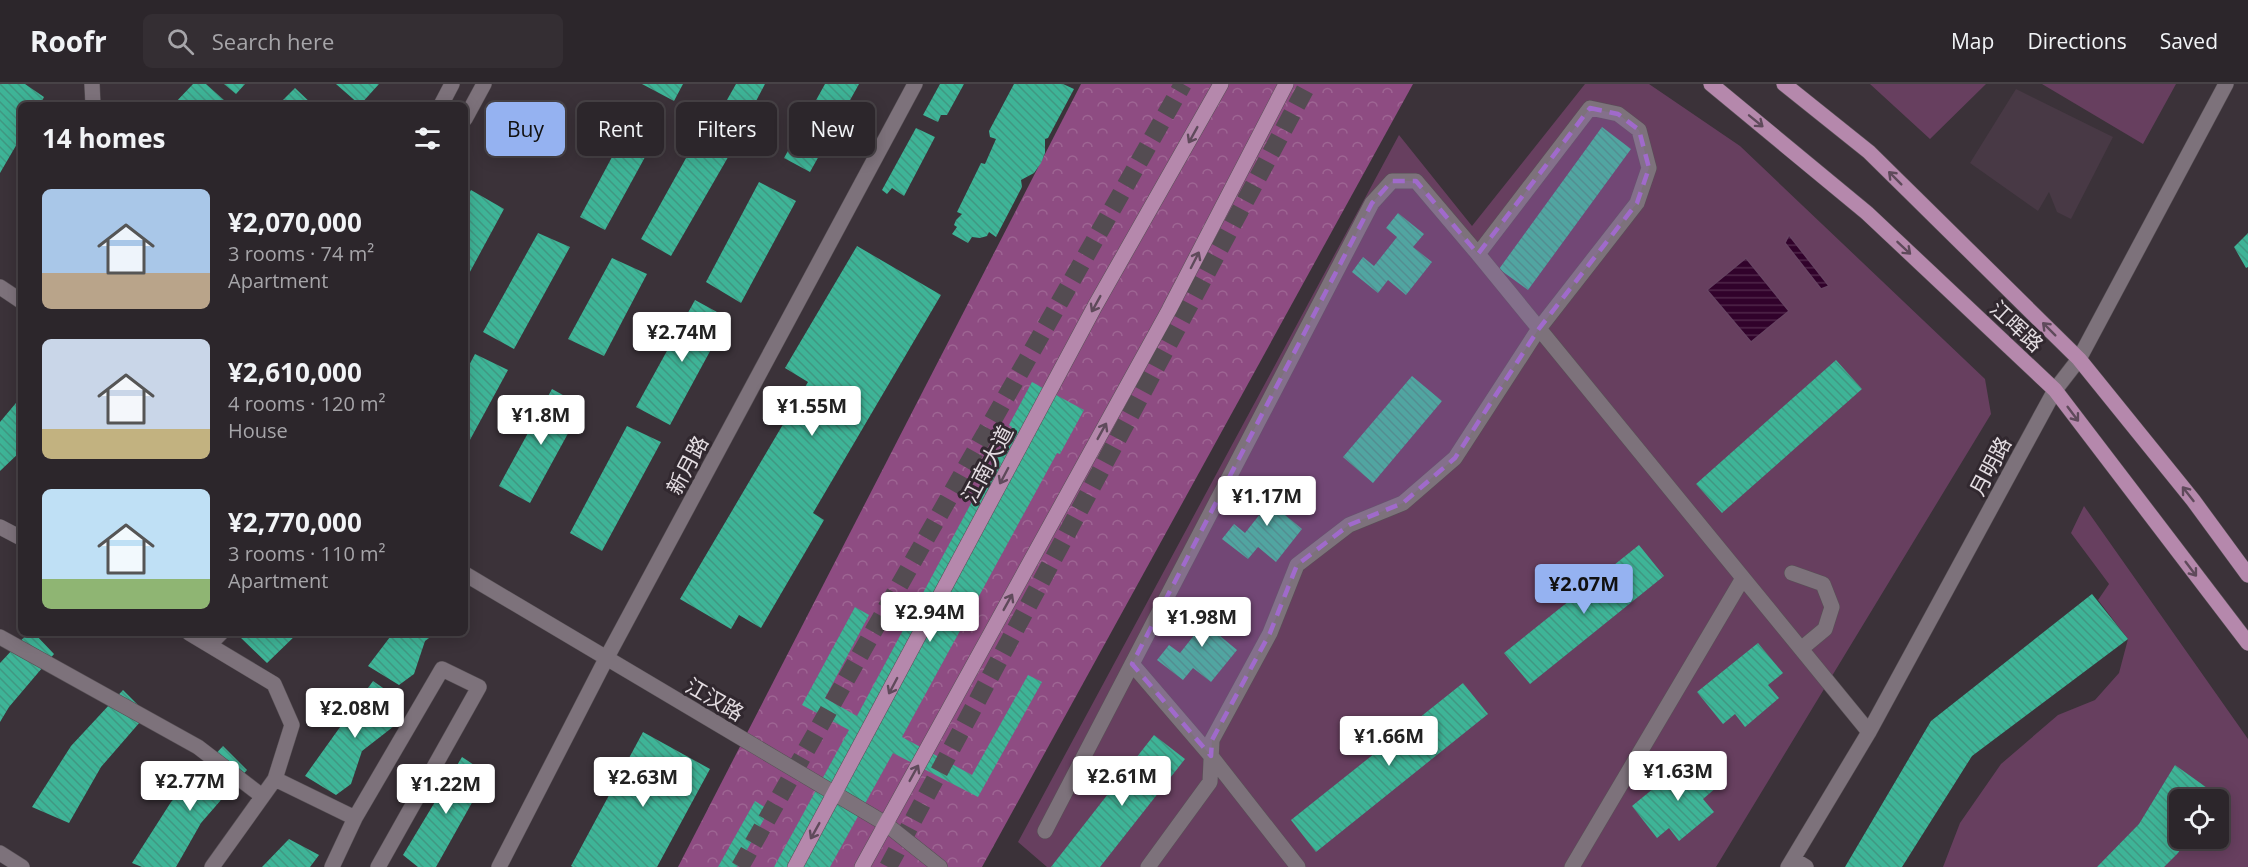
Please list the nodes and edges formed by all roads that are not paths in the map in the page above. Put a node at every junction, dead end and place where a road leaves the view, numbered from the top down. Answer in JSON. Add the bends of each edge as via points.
{"nodes":[{"id":1,"x":92,"y":84,"type":"edge"},
{"id":2,"x":452,"y":84,"type":"edge"},
{"id":3,"x":484,"y":84,"type":"edge"},
{"id":4,"x":915,"y":84,"type":"edge"},
{"id":5,"x":1221,"y":84,"type":"edge"},
{"id":6,"x":1286,"y":84,"type":"edge"},
{"id":7,"x":1711,"y":84,"type":"edge"},
{"id":8,"x":1785,"y":84,"type":"edge"},
{"id":9,"x":2226,"y":84,"type":"edge"},
{"id":10,"x":93,"y":102,"type":"edge"},
{"id":11,"x":443,"y":102,"type":"edge"},
{"id":12,"x":468,"y":113,"type":"edge"},
{"id":13,"x":1478,"y":254,"type":"junction"},
{"id":14,"x":0,"y":287,"type":"edge"},
{"id":15,"x":18,"y":299,"type":"edge"},
{"id":16,"x":1538,"y":330,"type":"junction"},
{"id":17,"x":2079,"y":359,"type":"junction"},
{"id":18,"x":2055,"y":390,"type":"junction"},
{"id":19,"x":0,"y":527,"type":"edge"},
{"id":20,"x":18,"y":536,"type":"edge"},
{"id":21,"x":1792,"y":573,"type":"dead end"},
{"id":22,"x":2248,"y":575,"type":"edge"},
{"id":23,"x":468,"y":576,"type":"edge"},
{"id":24,"x":1743,"y":578,"type":"junction"},
{"id":25,"x":194,"y":636,"type":"edge"},
{"id":26,"x":218,"y":636,"type":"edge"},
{"id":27,"x":0,"y":637,"type":"edge"},
{"id":28,"x":2248,"y":643,"type":"edge"},
{"id":29,"x":209,"y":645,"type":"junction"},
{"id":30,"x":1801,"y":650,"type":"junction"},
{"id":31,"x":606,"y":659,"type":"junction"},
{"id":32,"x":1132,"y":664,"type":"junction"},
{"id":33,"x":1869,"y":732,"type":"junction"},
{"id":34,"x":1211,"y":756,"type":"junction"},
{"id":35,"x":275,"y":779,"type":"junction"},
{"id":36,"x":835,"y":794,"type":"junction"},
{"id":37,"x":262,"y":796,"type":"junction"},
{"id":38,"x":355,"y":818,"type":"junction"},
{"id":39,"x":886,"y":824,"type":"junction"},
{"id":40,"x":1045,"y":831,"type":"dead end"},
{"id":41,"x":0,"y":853,"type":"edge"},
{"id":42,"x":1796,"y":864,"type":"edge"},
{"id":43,"x":22,"y":867,"type":"edge"},
{"id":44,"x":212,"y":867,"type":"edge"},
{"id":45,"x":332,"y":867,"type":"edge"},
{"id":46,"x":378,"y":867,"type":"edge"},
{"id":47,"x":499,"y":867,"type":"edge"},
{"id":48,"x":795,"y":867,"type":"edge"},
{"id":49,"x":862,"y":867,"type":"edge"},
{"id":50,"x":940,"y":867,"type":"edge"},
{"id":51,"x":1148,"y":867,"type":"edge"},
{"id":52,"x":1298,"y":867,"type":"edge"},
{"id":53,"x":1572,"y":867,"type":"edge"}],
"edges":[{"from":1,"to":10,"type":"street"},
{"from":2,"to":11,"type":"street"},
{"from":3,"to":12,"type":"street"},
{"from":4,"to":31,"type":"street","name":"新月路"},
{"from":5,"to":36,"type":"main road","name":"江南大道","one_way":true,"via":[[1095,306]]},
{"from":39,"to":6,"type":"main road","one_way":true,"via":[[1169,310]]},
{"from":7,"to":18,"type":"main road","name":"江晖路","one_way":true,"via":[[1867,213]]},
{"from":17,"to":8,"type":"main road","name":"江晖路","one_way":true,"via":[[1869,152]]},
{"from":9,"to":17,"type":"street","name":"月明路"},
{"from":13,"to":16,"type":"street"},
{"from":13,"to":16,"type":"street","via":[[1590,108],[1618,114],[1639,130],[1649,168],[1637,203]]},
{"from":13,"to":32,"type":"street","via":[[1416,181],[1392,181],[1372,203]]},
{"from":14,"to":15,"type":"street"},
{"from":16,"to":24,"type":"street"},
{"from":16,"to":34,"type":"street","via":[[1455,458],[1403,503],[1348,525],[1297,565],[1270,633],[1212,740]]},
{"from":17,"to":18,"type":"street","name":"月明路"},
{"from":22,"to":17,"type":"main road","name":"江晖路","one_way":true},
{"from":18,"to":28,"type":"main road","name":"江晖路","one_way":true},
{"from":18,"to":33,"type":"street","name":"月明路"},
{"from":19,"to":20,"type":"street"},
{"from":21,"to":30,"type":"street","via":[[1823,584],[1832,607],[1825,629]]},
{"from":23,"to":31,"type":"street","name":"江汉路"},
{"from":24,"to":30,"type":"street"},
{"from":24,"to":53,"type":"street"},
{"from":25,"to":29,"type":"street"},
{"from":26,"to":29,"type":"street"},
{"from":27,"to":37,"type":"street","via":[[198,747]]},
{"from":29,"to":35,"type":"street","via":[[274,684],[291,726]]},
{"from":30,"to":33,"type":"street"},
{"from":31,"to":36,"type":"street","name":"江汉路"},
{"from":31,"to":47,"type":"street","name":"新月路"},
{"from":32,"to":34,"type":"street"},
{"from":32,"to":40,"type":"street"},
{"from":33,"to":42,"type":"street","name":"月明路"},
{"from":34,"to":51,"type":"street","via":[[1210,782]]},
{"from":34,"to":52,"type":"street"},
{"from":35,"to":37,"type":"street"},
{"from":35,"to":38,"type":"street"},
{"from":36,"to":39,"type":"street","name":"江汉路"},
{"from":36,"to":48,"type":"main road","name":"江南大道","one_way":true},
{"from":37,"to":44,"type":"street"},
{"from":38,"to":45,"type":"street"},
{"from":38,"to":46,"type":"street","via":[[442,669],[479,687]]},
{"from":39,"to":49,"type":"main road"},
{"from":39,"to":50,"type":"street","name":"江汉路"},
{"from":41,"to":43,"type":"street"}]}
